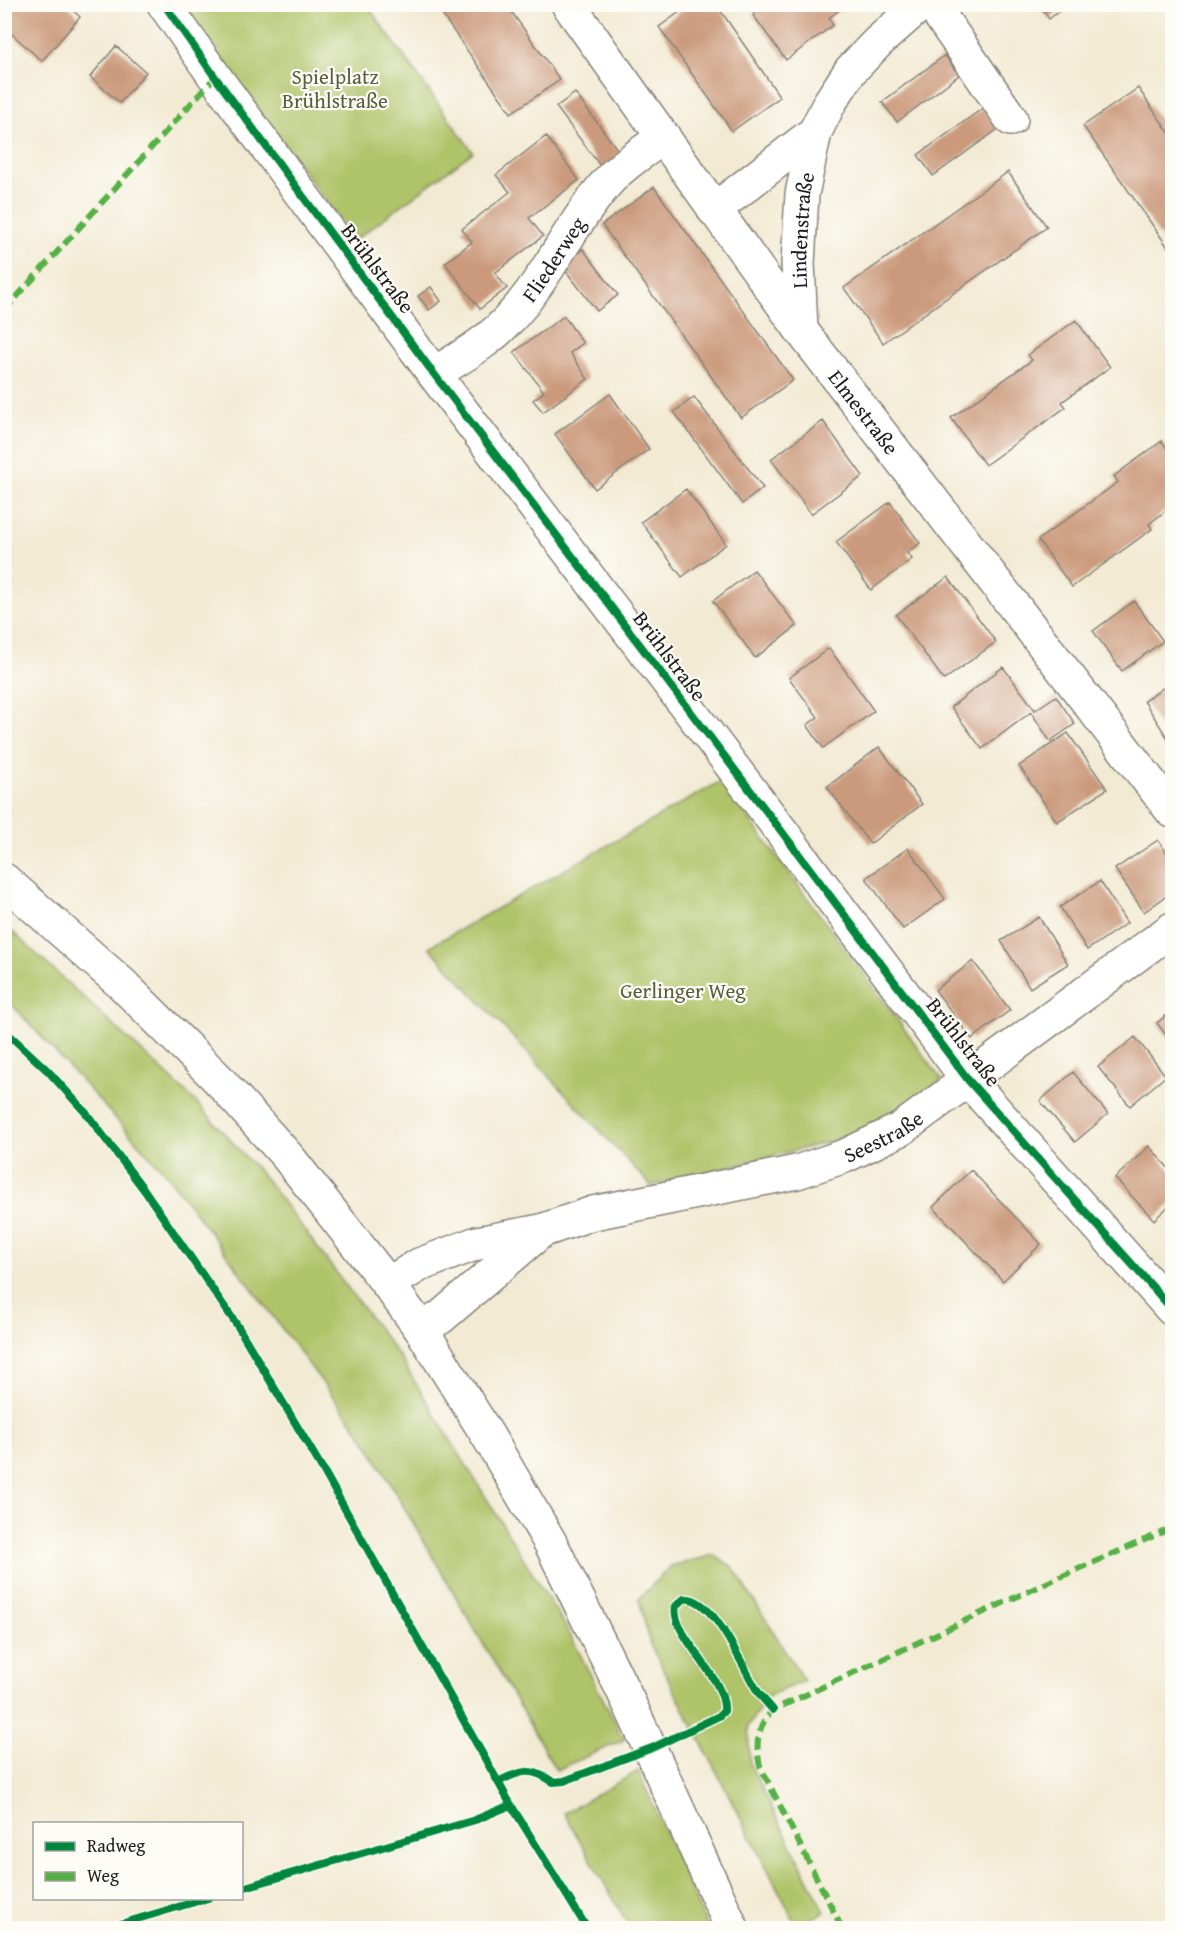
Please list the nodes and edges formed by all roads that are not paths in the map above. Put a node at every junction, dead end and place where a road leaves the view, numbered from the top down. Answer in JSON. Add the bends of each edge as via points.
{"nodes":[{"id":1,"x":164,"y":4,"type":"edge"},
{"id":2,"x":568,"y":4,"type":"edge"},
{"id":3,"x":921,"y":4,"type":"edge"},
{"id":4,"x":932,"y":4,"type":"edge"},
{"id":5,"x":1011,"y":119,"type":"dead end"},
{"id":6,"x":815,"y":132,"type":"junction"},
{"id":7,"x":664,"y":137,"type":"junction"},
{"id":8,"x":714,"y":210,"type":"junction"},
{"id":9,"x":801,"y":330,"type":"junction"},
{"id":10,"x":434,"y":374,"type":"junction"},
{"id":11,"x":1173,"y":811,"type":"edge"},
{"id":12,"x":4,"y":880,"type":"edge"},
{"id":13,"x":1173,"y":929,"type":"edge"},
{"id":14,"x":969,"y":1081,"type":"junction"},
{"id":15,"x":541,"y":1231,"type":"junction"},
{"id":16,"x":388,"y":1284,"type":"junction"},
{"id":17,"x":1173,"y":1309,"type":"edge"},
{"id":18,"x":421,"y":1329,"type":"junction"},
{"id":19,"x":732,"y":1929,"type":"edge"}],
"edges":[{"from":1,"to":10,"type":"street","name":"Brühlstraße"},
{"from":2,"to":7,"type":"street","name":"Elmestraße"},
{"from":3,"to":6,"type":"street","name":"Lindenstraße","via":[[851,70]]},
{"from":4,"to":5,"type":"street"},
{"from":6,"to":8,"type":"street","name":"Lindenstraße"},
{"from":6,"to":9,"type":"street","name":"Lindenstraße","via":[[802,194],[798,262]]},
{"from":7,"to":8,"type":"street","name":"Elmestraße"},
{"from":7,"to":10,"type":"street","name":"Fliederweg","via":[[604,185],[512,317],[492,337]]},
{"from":8,"to":9,"type":"street","name":"Elmestraße"},
{"from":9,"to":11,"type":"street","name":"Elmestraße"},
{"from":10,"to":14,"type":"street","name":"Brühlstraße"},
{"from":12,"to":16,"type":"street","via":[[122,984],[216,1078],[288,1157]]},
{"from":13,"to":14,"type":"street","name":"Seestraße"},
{"from":14,"to":15,"type":"street","name":"Seestraße","via":[[901,1129],[845,1156],[797,1172],[593,1213]]},
{"from":14,"to":17,"type":"street","name":"Brühlstraße"},
{"from":15,"to":16,"type":"street","name":"Seestraße","via":[[477,1242],[418,1265]]},
{"from":15,"to":18,"type":"street","name":"Seestraße","via":[[441,1317]]},
{"from":16,"to":18,"type":"street"},
{"from":18,"to":19,"type":"street","via":[[550,1544],[630,1705]]}]}
